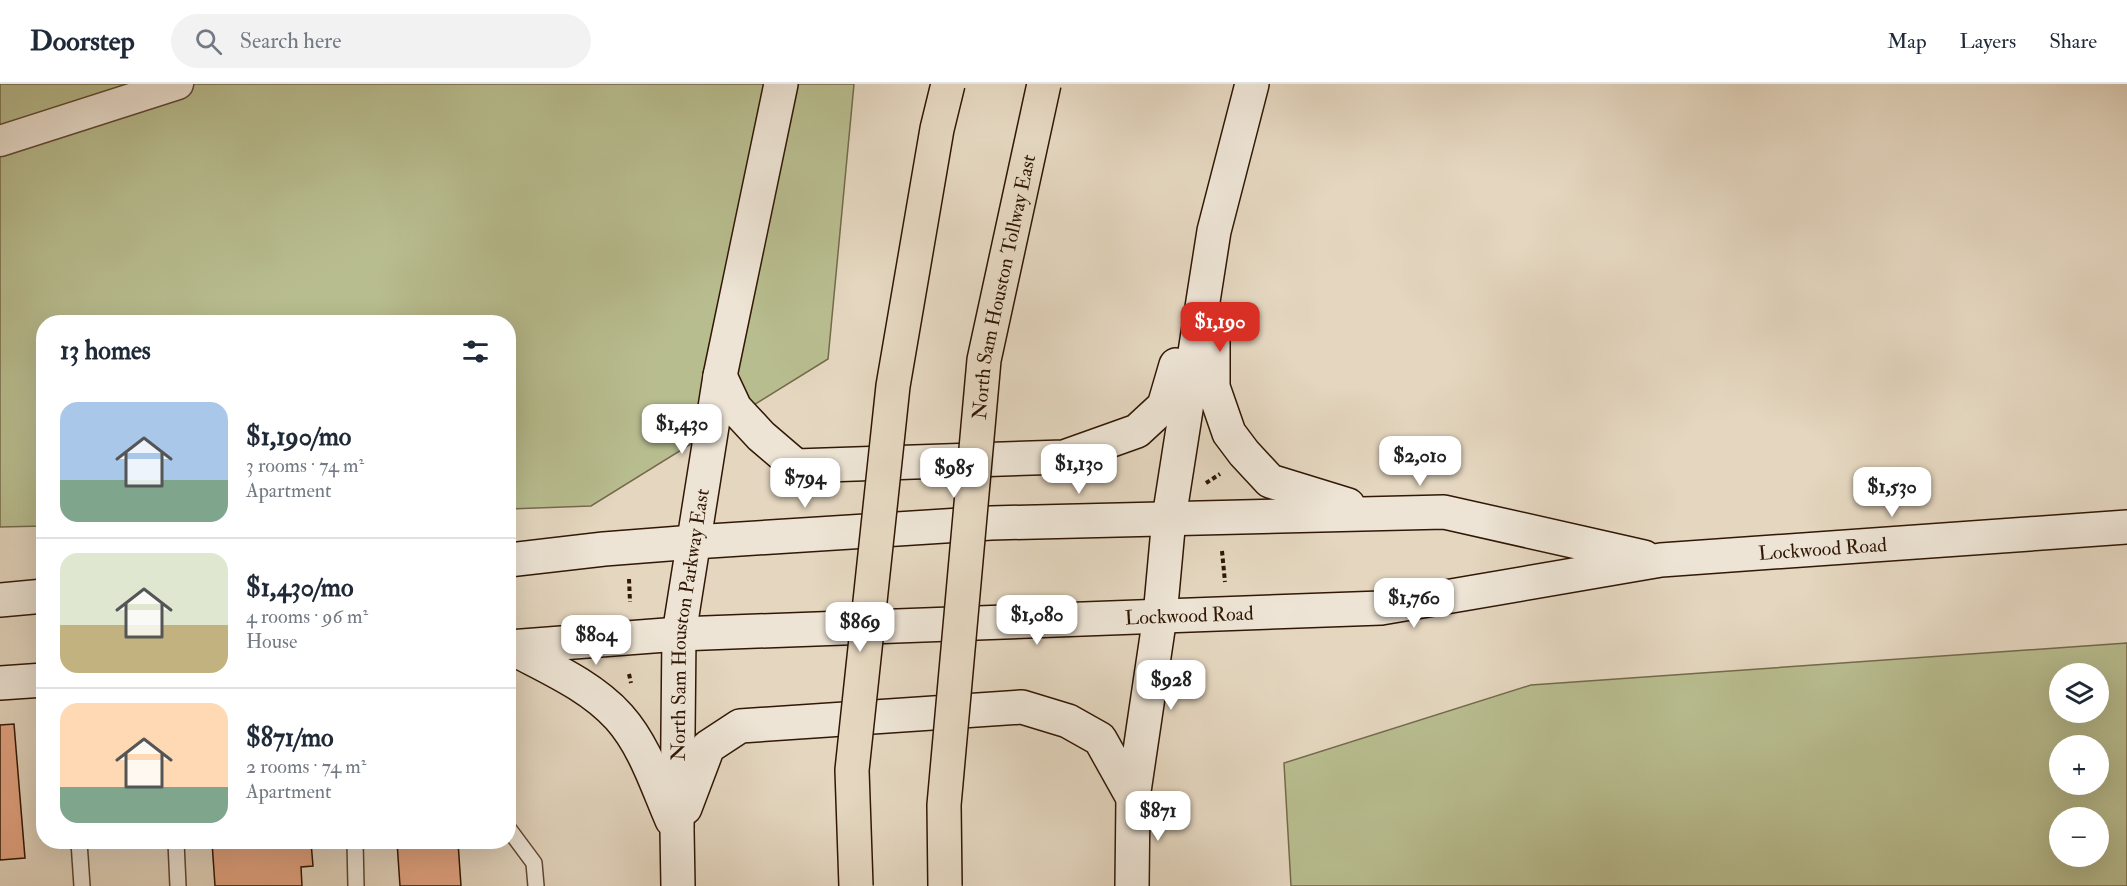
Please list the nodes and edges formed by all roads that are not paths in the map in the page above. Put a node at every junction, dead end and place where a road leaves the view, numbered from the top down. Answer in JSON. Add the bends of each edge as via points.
{"nodes":[{"id":1,"x":178,"y":84,"type":"edge"},
{"id":2,"x":781,"y":84,"type":"edge"},
{"id":3,"x":948,"y":84,"type":"edge"},
{"id":4,"x":1044,"y":84,"type":"edge"},
{"id":5,"x":1252,"y":84,"type":"edge"},
{"id":6,"x":0,"y":141,"type":"edge"},
{"id":7,"x":1214,"y":231,"type":"junction"},
{"id":8,"x":720,"y":376,"type":"junction"},
{"id":9,"x":1376,"y":513,"type":"junction"},
{"id":10,"x":1169,"y":518,"type":"junction"},
{"id":11,"x":2127,"y":527,"type":"edge"},
{"id":12,"x":694,"y":542,"type":"junction"},
{"id":13,"x":516,"y":559,"type":"edge"},
{"id":14,"x":1661,"y":560,"type":"junction"},
{"id":15,"x":36,"y":597,"type":"edge"},
{"id":16,"x":0,"y":600,"type":"edge"},
{"id":17,"x":1160,"y":616,"type":"junction"},
{"id":18,"x":680,"y":634,"type":"junction"},
{"id":19,"x":516,"y":646,"type":"edge"},
{"id":20,"x":516,"y":651,"type":"edge"},
{"id":21,"x":36,"y":680,"type":"edge"},
{"id":22,"x":0,"y":682,"type":"edge"},
{"id":23,"x":1133,"y":798,"type":"junction"},
{"id":24,"x":677,"y":830,"type":"junction"},
{"id":25,"x":516,"y":839,"type":"edge"},
{"id":26,"x":79,"y":849,"type":"edge"},
{"id":27,"x":176,"y":849,"type":"edge"},
{"id":28,"x":355,"y":849,"type":"edge"},
{"id":29,"x":82,"y":886,"type":"edge"},
{"id":30,"x":178,"y":886,"type":"edge"},
{"id":31,"x":356,"y":886,"type":"edge"},
{"id":32,"x":536,"y":886,"type":"edge"},
{"id":33,"x":678,"y":886,"type":"edge"},
{"id":34,"x":856,"y":886,"type":"edge"},
{"id":35,"x":945,"y":886,"type":"edge"},
{"id":36,"x":1132,"y":886,"type":"edge"}],
"edges":[{"from":1,"to":6,"type":"street"},
{"from":2,"to":8,"type":"main road","name":"North Sam Houston Parkway East"},
{"from":3,"to":34,"type":"highway","bridge":true,"via":[[891,398],[852,770]]},
{"from":4,"to":35,"type":"highway","name":"North Sam Houston Tollway East","bridge":true,"via":[[984,360],[944,805]]},
{"from":5,"to":7,"type":"main road"},
{"from":7,"to":8,"type":"main road","via":[[1164,406],[1137,431],[1064,457],[796,466],[735,408]]},
{"from":7,"to":9,"type":"main road","via":[[1213,387],[1229,434],[1270,481]]},
{"from":7,"to":10,"type":"main road"},
{"from":8,"to":12,"type":"main road","name":"North Sam Houston Parkway East"},
{"from":9,"to":10,"type":"main road","name":"Lockwood Road"},
{"from":9,"to":14,"type":"main road","name":"Lockwood Road","via":[[1444,512]]},
{"from":10,"to":12,"type":"main road","name":"Lockwood Road","via":[[991,523]]},
{"from":10,"to":17,"type":"main road"},
{"from":11,"to":14,"type":"main road","name":"Lockwood Road"},
{"from":12,"to":13,"type":"main road","name":"Lockwood Road"},
{"from":12,"to":18,"type":"main road","name":"North Sam Houston Parkway East"},
{"from":14,"to":17,"type":"main road","name":"Lockwood Road","via":[[1381,609]]},
{"from":15,"to":16,"type":"main road"},
{"from":17,"to":18,"type":"main road","name":"Lockwood Road"},
{"from":17,"to":23,"type":"main road"},
{"from":18,"to":19,"type":"main road","name":"Lockwood Road"},
{"from":18,"to":24,"type":"main road","name":"North Sam Houston Parkway East"},
{"from":20,"to":24,"type":"main road","via":[[582,686],[618,716],[638,744]]},
{"from":21,"to":22,"type":"main road"},
{"from":23,"to":24,"type":"main road","via":[[1100,739],[1068,721],[1022,707],[740,726],[708,747]]},
{"from":23,"to":36,"type":"main road"},
{"from":24,"to":33,"type":"main road","name":"North Sam Houston Parkway East"},
{"from":25,"to":32,"type":"lane","via":[[534,863]]},
{"from":26,"to":29,"type":"lane"},
{"from":27,"to":30,"type":"lane"},
{"from":28,"to":31,"type":"lane"}]}
